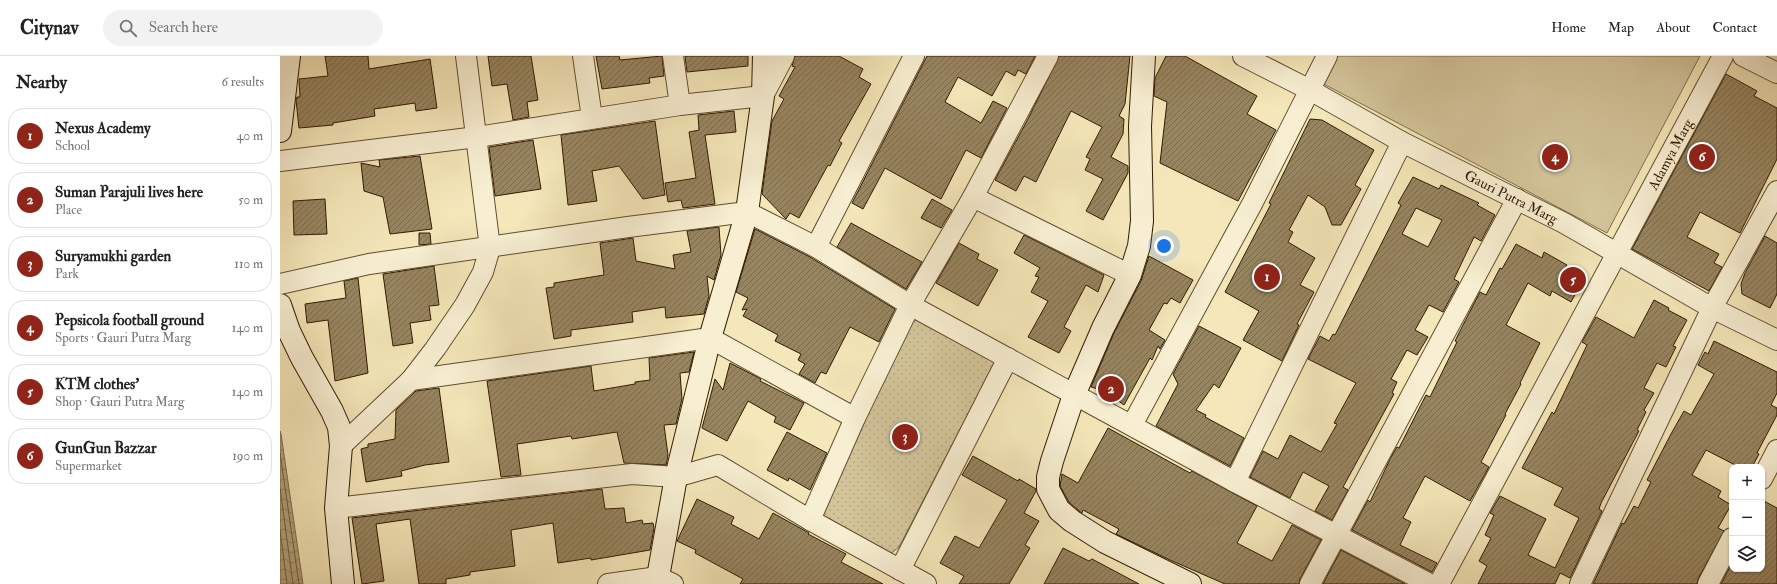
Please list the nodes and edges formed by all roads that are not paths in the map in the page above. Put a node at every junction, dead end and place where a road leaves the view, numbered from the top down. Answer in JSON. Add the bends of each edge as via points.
{"nodes":[{"id":1,"x":289,"y":56,"type":"edge"},
{"id":2,"x":466,"y":56,"type":"edge"},
{"id":3,"x":583,"y":56,"type":"edge"},
{"id":4,"x":673,"y":56,"type":"edge"},
{"id":5,"x":764,"y":56,"type":"edge"},
{"id":6,"x":784,"y":56,"type":"edge"},
{"id":7,"x":914,"y":56,"type":"edge"},
{"id":8,"x":1048,"y":56,"type":"edge"},
{"id":9,"x":1144,"y":56,"type":"edge"},
{"id":10,"x":1243,"y":56,"type":"edge"},
{"id":11,"x":1327,"y":56,"type":"edge"},
{"id":12,"x":1723,"y":56,"type":"edge"},
{"id":13,"x":1743,"y":56,"type":"edge"},
{"id":14,"x":1777,"y":73,"type":"edge"},
{"id":15,"x":1310,"y":90,"type":"junction"},
{"id":16,"x":764,"y":96,"type":"junction"},
{"id":17,"x":680,"y":105,"type":"junction"},
{"id":18,"x":592,"y":118,"type":"junction"},
{"id":19,"x":280,"y":131,"type":"edge"},
{"id":20,"x":477,"y":137,"type":"junction"},
{"id":21,"x":1402,"y":142,"type":"junction"},
{"id":22,"x":280,"y":161,"type":"edge"},
{"id":23,"x":1777,"y":191,"type":"edge"},
{"id":24,"x":973,"y":197,"type":"junction"},
{"id":25,"x":1517,"y":199,"type":"junction"},
{"id":26,"x":747,"y":212,"type":"junction"},
{"id":27,"x":816,"y":246,"type":"junction"},
{"id":28,"x":490,"y":248,"type":"junction"},
{"id":29,"x":1618,"y":253,"type":"junction"},
{"id":30,"x":1130,"y":275,"type":"junction"},
{"id":31,"x":280,"y":284,"type":"edge"},
{"id":32,"x":280,"y":305,"type":"edge"},
{"id":33,"x":910,"y":305,"type":"junction"},
{"id":34,"x":1712,"y":308,"type":"junction"},
{"id":35,"x":710,"y":338,"type":"junction"},
{"id":36,"x":1777,"y":340,"type":"edge"},
{"id":37,"x":1008,"y":358,"type":"junction"},
{"id":38,"x":411,"y":380,"type":"junction"},
{"id":39,"x":1074,"y":395,"type":"junction"},
{"id":40,"x":855,"y":418,"type":"junction"},
{"id":41,"x":1132,"y":425,"type":"junction"},
{"id":42,"x":341,"y":446,"type":"junction"},
{"id":43,"x":1777,"y":450,"type":"edge"},
{"id":44,"x":1765,"y":473,"type":"edge"},
{"id":45,"x":676,"y":477,"type":"junction"},
{"id":46,"x":1234,"y":482,"type":"junction"},
{"id":47,"x":336,"y":508,"type":"junction"},
{"id":48,"x":810,"y":520,"type":"junction"},
{"id":49,"x":1336,"y":535,"type":"junction"},
{"id":50,"x":1729,"y":544,"type":"edge"},
{"id":51,"x":900,"y":570,"type":"junction"},
{"id":52,"x":663,"y":582,"type":"edge"},
{"id":53,"x":343,"y":584,"type":"edge"},
{"id":54,"x":608,"y":584,"type":"edge"},
{"id":55,"x":926,"y":584,"type":"edge"},
{"id":56,"x":1190,"y":584,"type":"edge"},
{"id":57,"x":1310,"y":584,"type":"edge"},
{"id":58,"x":1430,"y":584,"type":"edge"},
{"id":59,"x":1439,"y":584,"type":"edge"},
{"id":60,"x":1580,"y":584,"type":"edge"},
{"id":61,"x":1708,"y":584,"type":"edge"}],
"edges":[{"from":1,"to":19,"type":"street"},
{"from":2,"to":20,"type":"street"},
{"from":3,"to":18,"type":"street"},
{"from":4,"to":17,"type":"street"},
{"from":5,"to":16,"type":"street"},
{"from":6,"to":16,"type":"street"},
{"from":7,"to":27,"type":"street"},
{"from":8,"to":24,"type":"street"},
{"from":9,"to":30,"type":"street","via":[[1140,126],[1142,221]]},
{"from":10,"to":15,"type":"street","name":"Gauri Putra Marg"},
{"from":11,"to":15,"type":"street"},
{"from":12,"to":29,"type":"street","name":"Adamya Marg"},
{"from":13,"to":14,"type":"street"},
{"from":15,"to":21,"type":"street","name":"Gauri Putra Marg"},
{"from":15,"to":41,"type":"street","via":[[1252,204]]},
{"from":16,"to":17,"type":"street"},
{"from":16,"to":26,"type":"street"},
{"from":17,"to":18,"type":"street"},
{"from":18,"to":20,"type":"street"},
{"from":20,"to":22,"type":"street"},
{"from":20,"to":28,"type":"street"},
{"from":21,"to":25,"type":"street","name":"Gauri Putra Marg"},
{"from":21,"to":46,"type":"street"},
{"from":23,"to":34,"type":"street"},
{"from":24,"to":30,"type":"street"},
{"from":24,"to":33,"type":"street"},
{"from":25,"to":29,"type":"street","name":"Gauri Putra Marg"},
{"from":25,"to":49,"type":"street"},
{"from":26,"to":27,"type":"street"},
{"from":26,"to":28,"type":"street"},
{"from":26,"to":35,"type":"street"},
{"from":27,"to":33,"type":"street"},
{"from":28,"to":31,"type":"street","via":[[369,264]]},
{"from":28,"to":38,"type":"street","via":[[483,272],[465,305]]},
{"from":29,"to":34,"type":"street","name":"Gauri Putra Marg"},
{"from":29,"to":59,"type":"street","name":"Adamya Marg"},
{"from":30,"to":39,"type":"street","via":[[1103,328]]},
{"from":32,"to":42,"type":"street","via":[[295,345],[339,427]]},
{"from":33,"to":37,"type":"street"},
{"from":33,"to":40,"type":"street"},
{"from":34,"to":36,"type":"street","name":"Gauri Putra Marg"},
{"from":34,"to":60,"type":"street"},
{"from":35,"to":38,"type":"street"},
{"from":35,"to":40,"type":"street"},
{"from":35,"to":45,"type":"street"},
{"from":37,"to":39,"type":"street"},
{"from":37,"to":51,"type":"street"},
{"from":38,"to":42,"type":"street"},
{"from":39,"to":41,"type":"street"},
{"from":39,"to":56,"type":"street","via":[[1048,477],[1048,489],[1059,510],[1105,542]]},
{"from":40,"to":48,"type":"street"},
{"from":41,"to":46,"type":"street"},
{"from":42,"to":47,"type":"street"},
{"from":43,"to":44,"type":"street"},
{"from":45,"to":47,"type":"street","via":[[632,474]]},
{"from":45,"to":48,"type":"street","via":[[718,465]]},
{"from":45,"to":52,"type":"street"},
{"from":46,"to":49,"type":"street"},
{"from":47,"to":53,"type":"street"},
{"from":48,"to":51,"type":"street"},
{"from":49,"to":57,"type":"street"},
{"from":49,"to":58,"type":"street"},
{"from":50,"to":61,"type":"street"},
{"from":51,"to":55,"type":"street"},
{"from":52,"to":54,"type":"street"}]}
